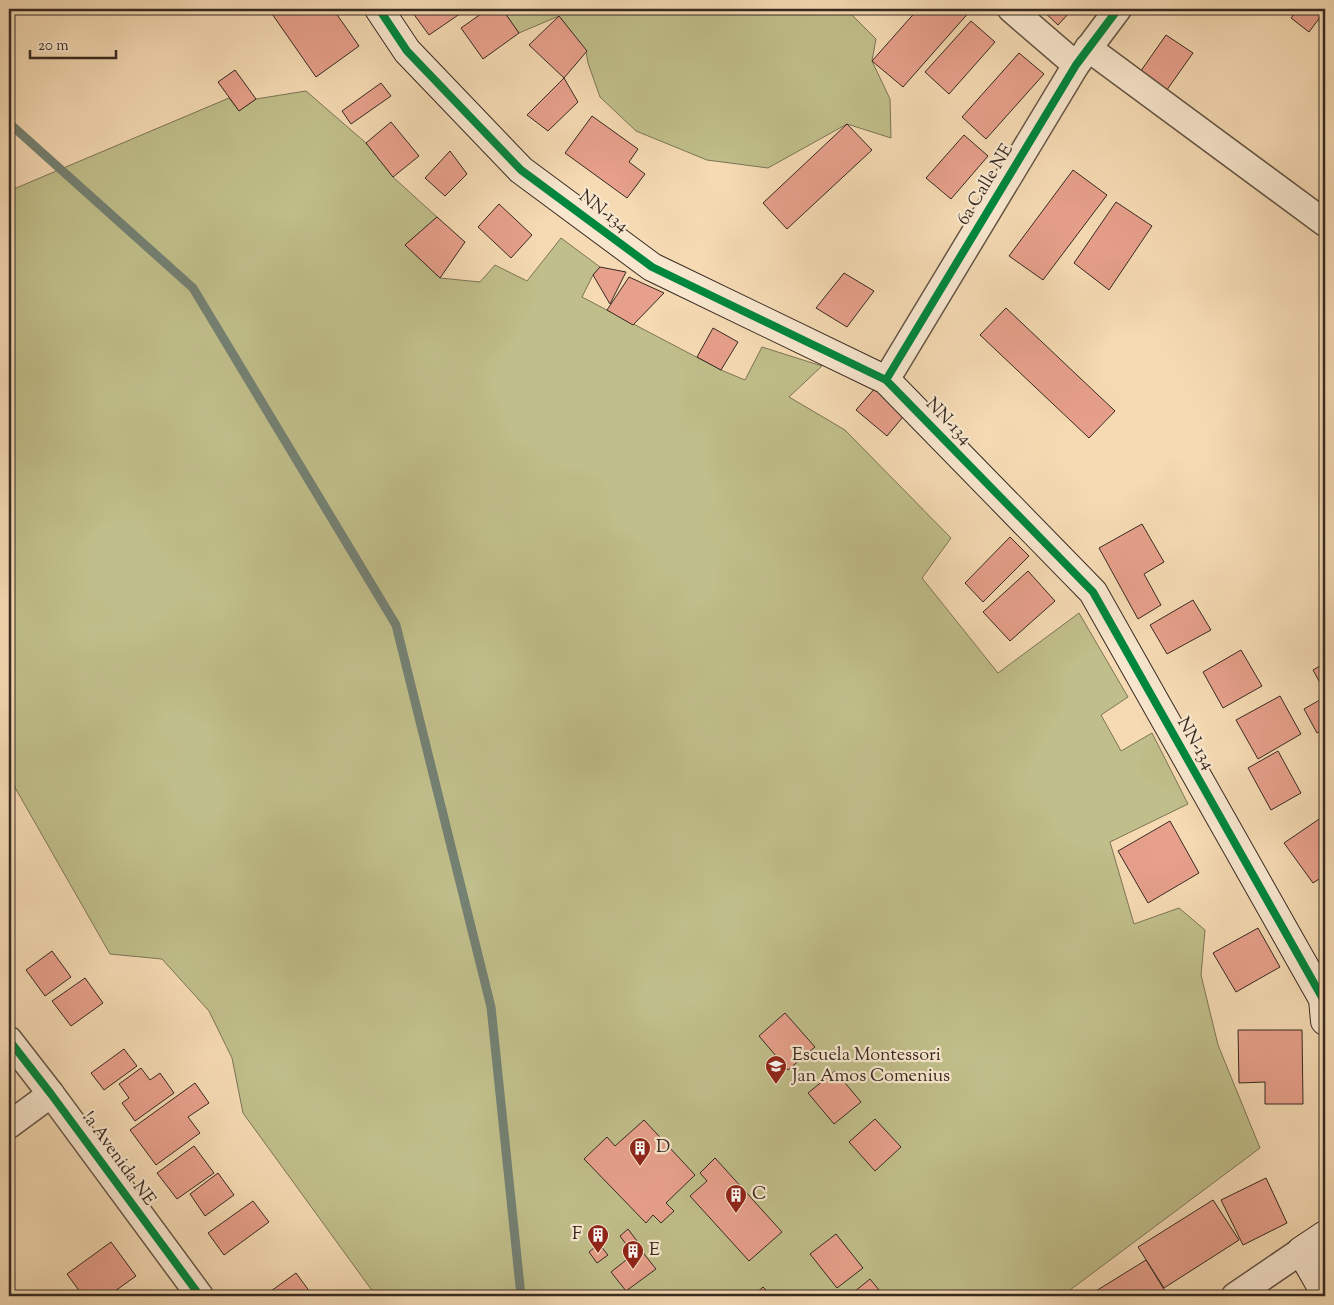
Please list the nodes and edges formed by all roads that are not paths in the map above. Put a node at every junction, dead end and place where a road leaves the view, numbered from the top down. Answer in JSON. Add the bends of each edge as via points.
{"nodes":[{"id":1,"x":379,"y":9,"type":"edge"},
{"id":2,"x":1011,"y":9,"type":"edge"},
{"id":3,"x":1118,"y":9,"type":"edge"},
{"id":4,"x":1082,"y":56,"type":"junction"},
{"id":5,"x":1325,"y":223,"type":"edge"},
{"id":6,"x":886,"y":380,"type":"junction"},
{"id":7,"x":1325,"y":1021,"type":"edge"},
{"id":8,"x":9,"y":1040,"type":"edge"},
{"id":9,"x":52,"y":1094,"type":"junction"},
{"id":10,"x":9,"y":1125,"type":"edge"},
{"id":11,"x":1325,"y":1235,"type":"edge"},
{"id":12,"x":1300,"y":1251,"type":"junction"},
{"id":13,"x":1325,"y":1293,"type":"edge"},
{"id":14,"x":200,"y":1296,"type":"edge"},
{"id":15,"x":1235,"y":1296,"type":"edge"}],
"edges":[{"from":1,"to":6,"type":"street","name":"NN-134","number":"NN-134","via":[[406,52],[521,170],[652,267]]},
{"from":2,"to":4,"type":"street"},
{"from":3,"to":4,"type":"street","name":"6a Calle NE"},
{"from":4,"to":5,"type":"street"},
{"from":4,"to":6,"type":"street","name":"6a Calle NE"},
{"from":6,"to":7,"type":"street","name":"NN-134","number":"NN-134","via":[[1092,592],[1323,999]]},
{"from":8,"to":9,"type":"street","name":"!a Avenida NE"},
{"from":9,"to":10,"type":"street"},
{"from":9,"to":14,"type":"street","name":"!a Avenida NE"},
{"from":11,"to":12,"type":"street"},
{"from":12,"to":13,"type":"street"},
{"from":12,"to":15,"type":"street"}]}
